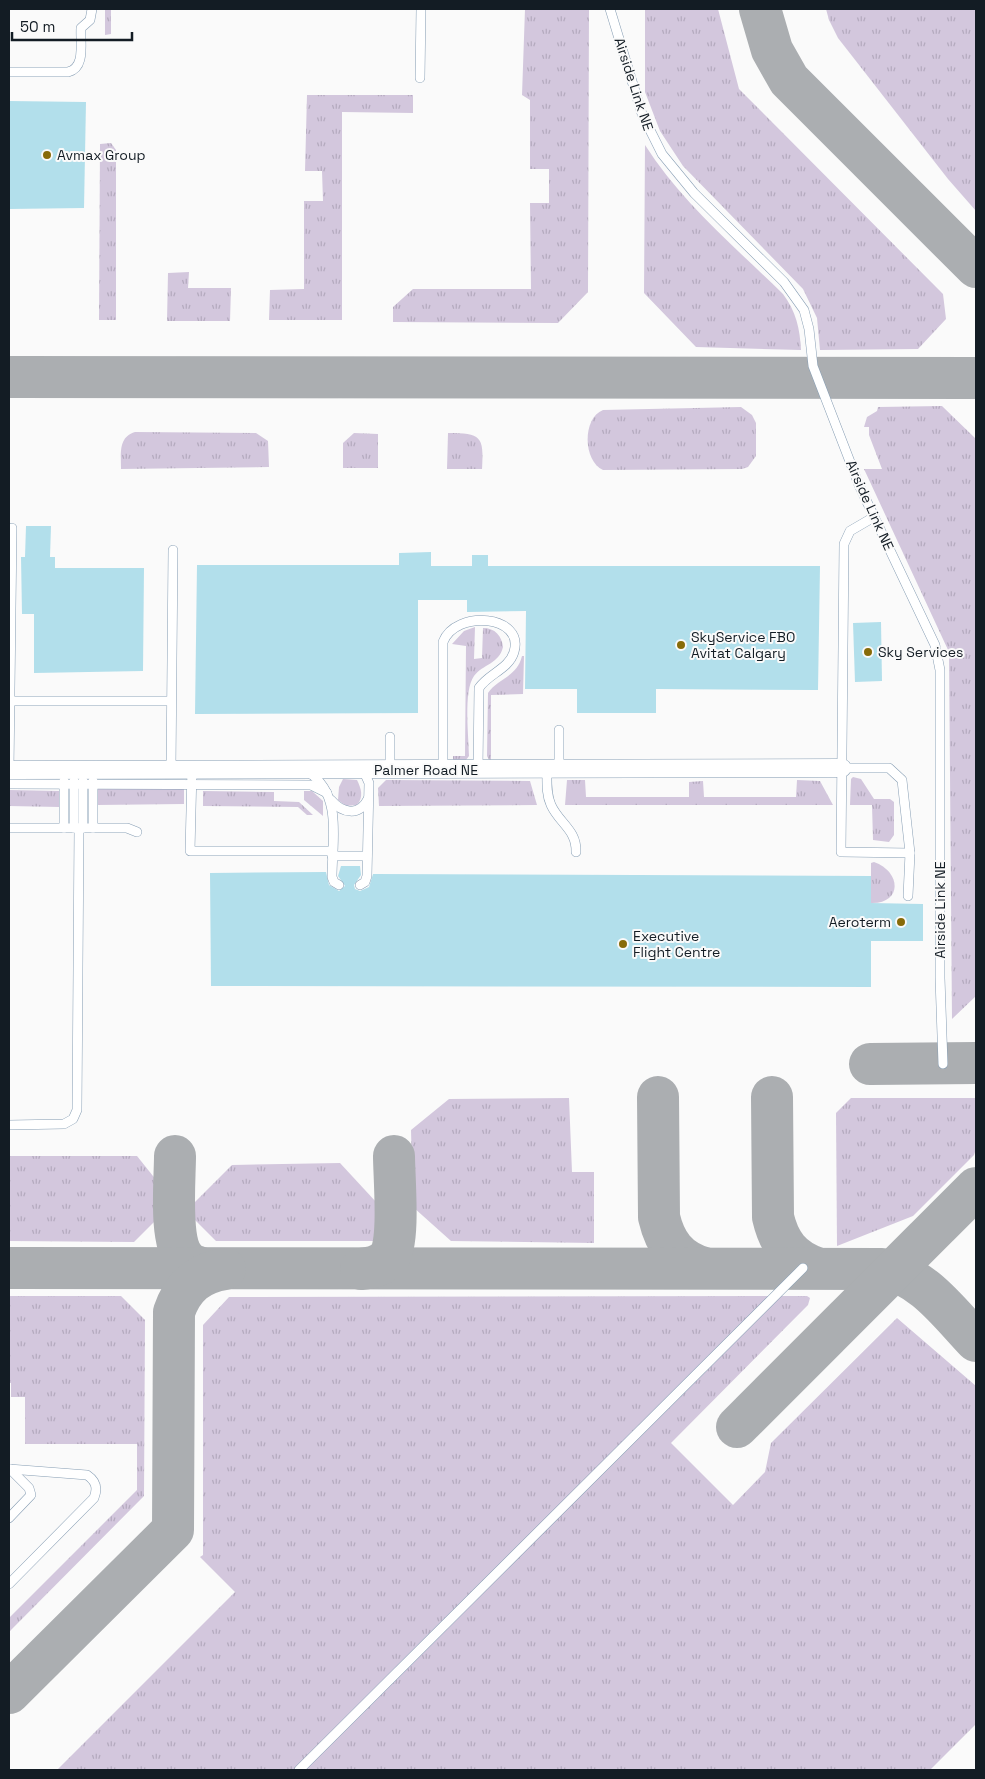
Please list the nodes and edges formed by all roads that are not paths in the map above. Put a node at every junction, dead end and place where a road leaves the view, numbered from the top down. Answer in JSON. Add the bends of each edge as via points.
{"nodes":[{"id":1,"x":92,"y":9,"type":"edge"},
{"id":2,"x":421,"y":9,"type":"edge"},
{"id":3,"x":610,"y":9,"type":"edge"},
{"id":4,"x":9,"y":72,"type":"edge"},
{"id":5,"x":420,"y":78,"type":"dead end"},
{"id":6,"x":874,"y":517,"type":"junction"},
{"id":7,"x":12,"y":528,"type":"dead end"},
{"id":8,"x":173,"y":550,"type":"dead end"},
{"id":9,"x":10,"y":701,"type":"junction"},
{"id":10,"x":171,"y":701,"type":"junction"},
{"id":11,"x":559,"y":730,"type":"dead end"},
{"id":12,"x":390,"y":737,"type":"dead end"},
{"id":13,"x":842,"y":768,"type":"junction"},
{"id":14,"x":9,"y":770,"type":"edge"},
{"id":15,"x":171,"y":770,"type":"junction"},
{"id":16,"x":304,"y":770,"type":"junction"},
{"id":17,"x":355,"y":770,"type":"junction"},
{"id":18,"x":390,"y":770,"type":"junction"},
{"id":19,"x":443,"y":770,"type":"junction"},
{"id":20,"x":478,"y":770,"type":"junction"},
{"id":21,"x":553,"y":770,"type":"junction"},
{"id":22,"x":79,"y":778,"type":"junction"},
{"id":23,"x":192,"y":778,"type":"junction"},
{"id":24,"x":9,"y":784,"type":"edge"},
{"id":25,"x":328,"y":795,"type":"junction"},
{"id":26,"x":369,"y":797,"type":"junction"},
{"id":27,"x":9,"y":828,"type":"edge"},
{"id":28,"x":64,"y":828,"type":"junction"},
{"id":29,"x":78,"y":828,"type":"junction"},
{"id":30,"x":93,"y":828,"type":"junction"},
{"id":31,"x":136,"y":832,"type":"dead end"},
{"id":32,"x":576,"y":852,"type":"dead end"},
{"id":33,"x":332,"y":853,"type":"junction"},
{"id":34,"x":910,"y":853,"type":"junction"},
{"id":35,"x":368,"y":856,"type":"junction"},
{"id":36,"x":339,"y":885,"type":"dead end"},
{"id":37,"x":360,"y":885,"type":"dead end"},
{"id":38,"x":908,"y":896,"type":"dead end"},
{"id":39,"x":942,"y":1064,"type":"dead end"},
{"id":40,"x":9,"y":1125,"type":"edge"},
{"id":41,"x":803,"y":1268,"type":"dead end"},
{"id":42,"x":9,"y":1469,"type":"edge"},
{"id":43,"x":9,"y":1518,"type":"edge"},
{"id":44,"x":9,"y":1584,"type":"edge"},
{"id":45,"x":299,"y":1770,"type":"edge"}],
"edges":[{"from":1,"to":4,"type":"lane","via":[[90,20],[81,28],[80,61],[75,70]]},
{"from":2,"to":5,"type":"lane"},
{"from":3,"to":6,"type":"lane","name":"Airside Link NE","via":[[642,114],[662,154],[694,193],[799,300],[808,320],[813,366]]},
{"from":6,"to":13,"type":"lane","via":[[850,530],[844,544]]},
{"from":6,"to":39,"type":"lane","name":"Airside Link NE","via":[[935,645],[940,670]]},
{"from":7,"to":9,"type":"lane"},
{"from":8,"to":10,"type":"lane"},
{"from":9,"to":10,"type":"lane"},
{"from":9,"to":14,"type":"lane"},
{"from":10,"to":15,"type":"lane"},
{"from":11,"to":21,"type":"lane"},
{"from":12,"to":18,"type":"lane"},
{"from":13,"to":21,"type":"street","name":"Palmer Road NE"},
{"from":13,"to":34,"type":"lane","via":[[889,768],[899,775]]},
{"from":13,"to":34,"type":"lane","via":[[842,852]]},
{"from":14,"to":22,"type":"street","name":"Palmer Road NE"},
{"from":15,"to":22,"type":"street","name":"Palmer Road NE"},
{"from":15,"to":23,"type":"street","name":"Palmer Road NE"},
{"from":16,"to":17,"type":"street","name":"Palmer Road NE"},
{"from":16,"to":23,"type":"street","name":"Palmer Road NE"},
{"from":16,"to":25,"type":"lane","via":[[319,780]]},
{"from":17,"to":18,"type":"street","name":"Palmer Road NE"},
{"from":17,"to":26,"type":"lane","via":[[368,778]]},
{"from":18,"to":19,"type":"street","name":"Palmer Road NE"},
{"from":19,"to":20,"type":"street","name":"Palmer Road NE"},
{"from":19,"to":20,"type":"lane","via":[[443,642],[450,630],[462,623],[493,621],[510,632],[514,650],[510,659],[479,688]]},
{"from":20,"to":21,"type":"street","name":"Palmer Road NE"},
{"from":21,"to":32,"type":"lane","via":[[547,787],[550,804],[574,836]]},
{"from":22,"to":23,"type":"lane"},
{"from":22,"to":24,"type":"lane"},
{"from":22,"to":28,"type":"lane"},
{"from":22,"to":29,"type":"lane"},
{"from":22,"to":30,"type":"lane"},
{"from":23,"to":25,"type":"lane","via":[[311,785]]},
{"from":23,"to":33,"type":"lane","via":[[190,851]]},
{"from":25,"to":26,"type":"lane","via":[[338,807],[352,812],[361,808]]},
{"from":25,"to":33,"type":"lane","via":[[332,807]]},
{"from":26,"to":35,"type":"lane"},
{"from":27,"to":28,"type":"lane"},
{"from":28,"to":29,"type":"lane"},
{"from":29,"to":30,"type":"lane"},
{"from":29,"to":40,"type":"lane","via":[[78,1110],[73,1119],[64,1124]]},
{"from":30,"to":31,"type":"lane","via":[[127,828]]},
{"from":33,"to":35,"type":"lane"},
{"from":33,"to":36,"type":"lane","via":[[332,880]]},
{"from":34,"to":38,"type":"lane"},
{"from":35,"to":37,"type":"lane","via":[[367,879]]},
{"from":41,"to":45,"type":"lane"},
{"from":42,"to":43,"type":"lane","via":[[29,1488],[31,1495]]},
{"from":42,"to":44,"type":"lane","via":[[87,1475],[97,1488],[94,1498]]}]}
